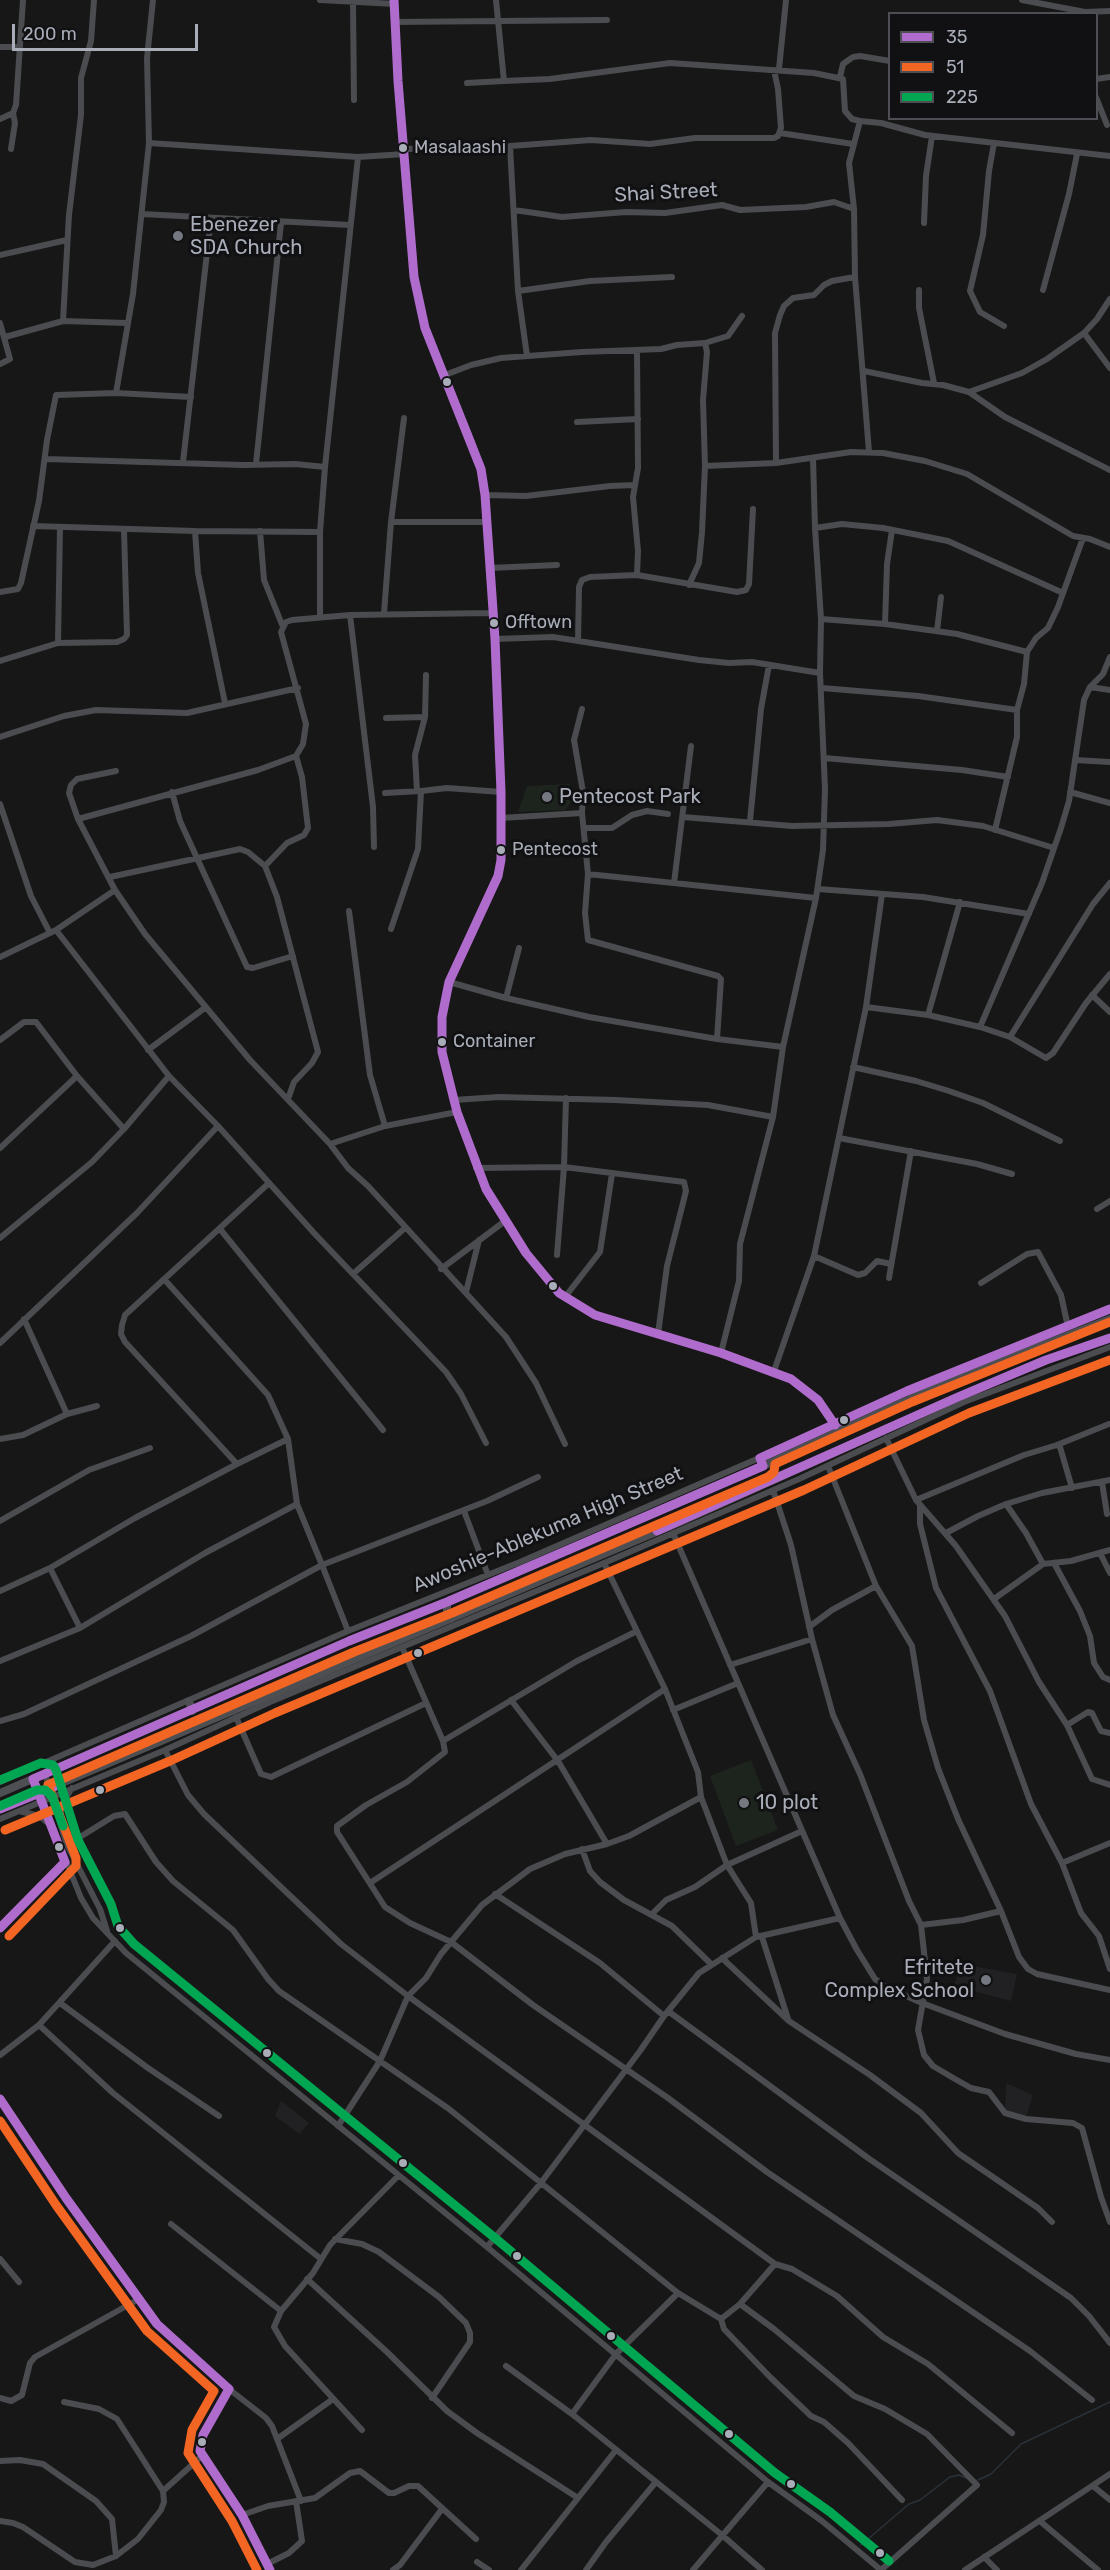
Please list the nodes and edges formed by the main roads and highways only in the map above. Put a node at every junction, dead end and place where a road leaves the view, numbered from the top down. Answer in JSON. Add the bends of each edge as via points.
{"nodes":[{"id":1,"x":1110,"y":1319,"type":"edge"},
{"id":2,"x":1110,"y":1338,"type":"edge"},
{"id":3,"x":447,"y":1602,"type":"junction"},
{"id":4,"x":451,"y":1619,"type":"junction"},
{"id":5,"x":189,"y":1701,"type":"road end"},
{"id":6,"x":192,"y":1711,"type":"junction"},
{"id":7,"x":0,"y":1793,"type":"edge"},
{"id":8,"x":0,"y":1809,"type":"edge"}],
"edges":[{"from":1,"to":3,"type":"main road","name":"Awoshie-Ablekuma High Street","via":[[940,1381]]},
{"from":2,"to":4,"type":"main road","via":[[1100,1347],[1046,1360],[958,1397]]},
{"from":3,"to":4,"type":"main road"},
{"from":3,"to":6,"type":"main road","name":"Awoshie-Ablekuma High Street"},
{"from":4,"to":8,"type":"main road","via":[[52,1792]]},
{"from":5,"to":6,"type":"main road"},
{"from":6,"to":7,"type":"main road","name":"Awoshie-Ablekuma High Street"}]}
